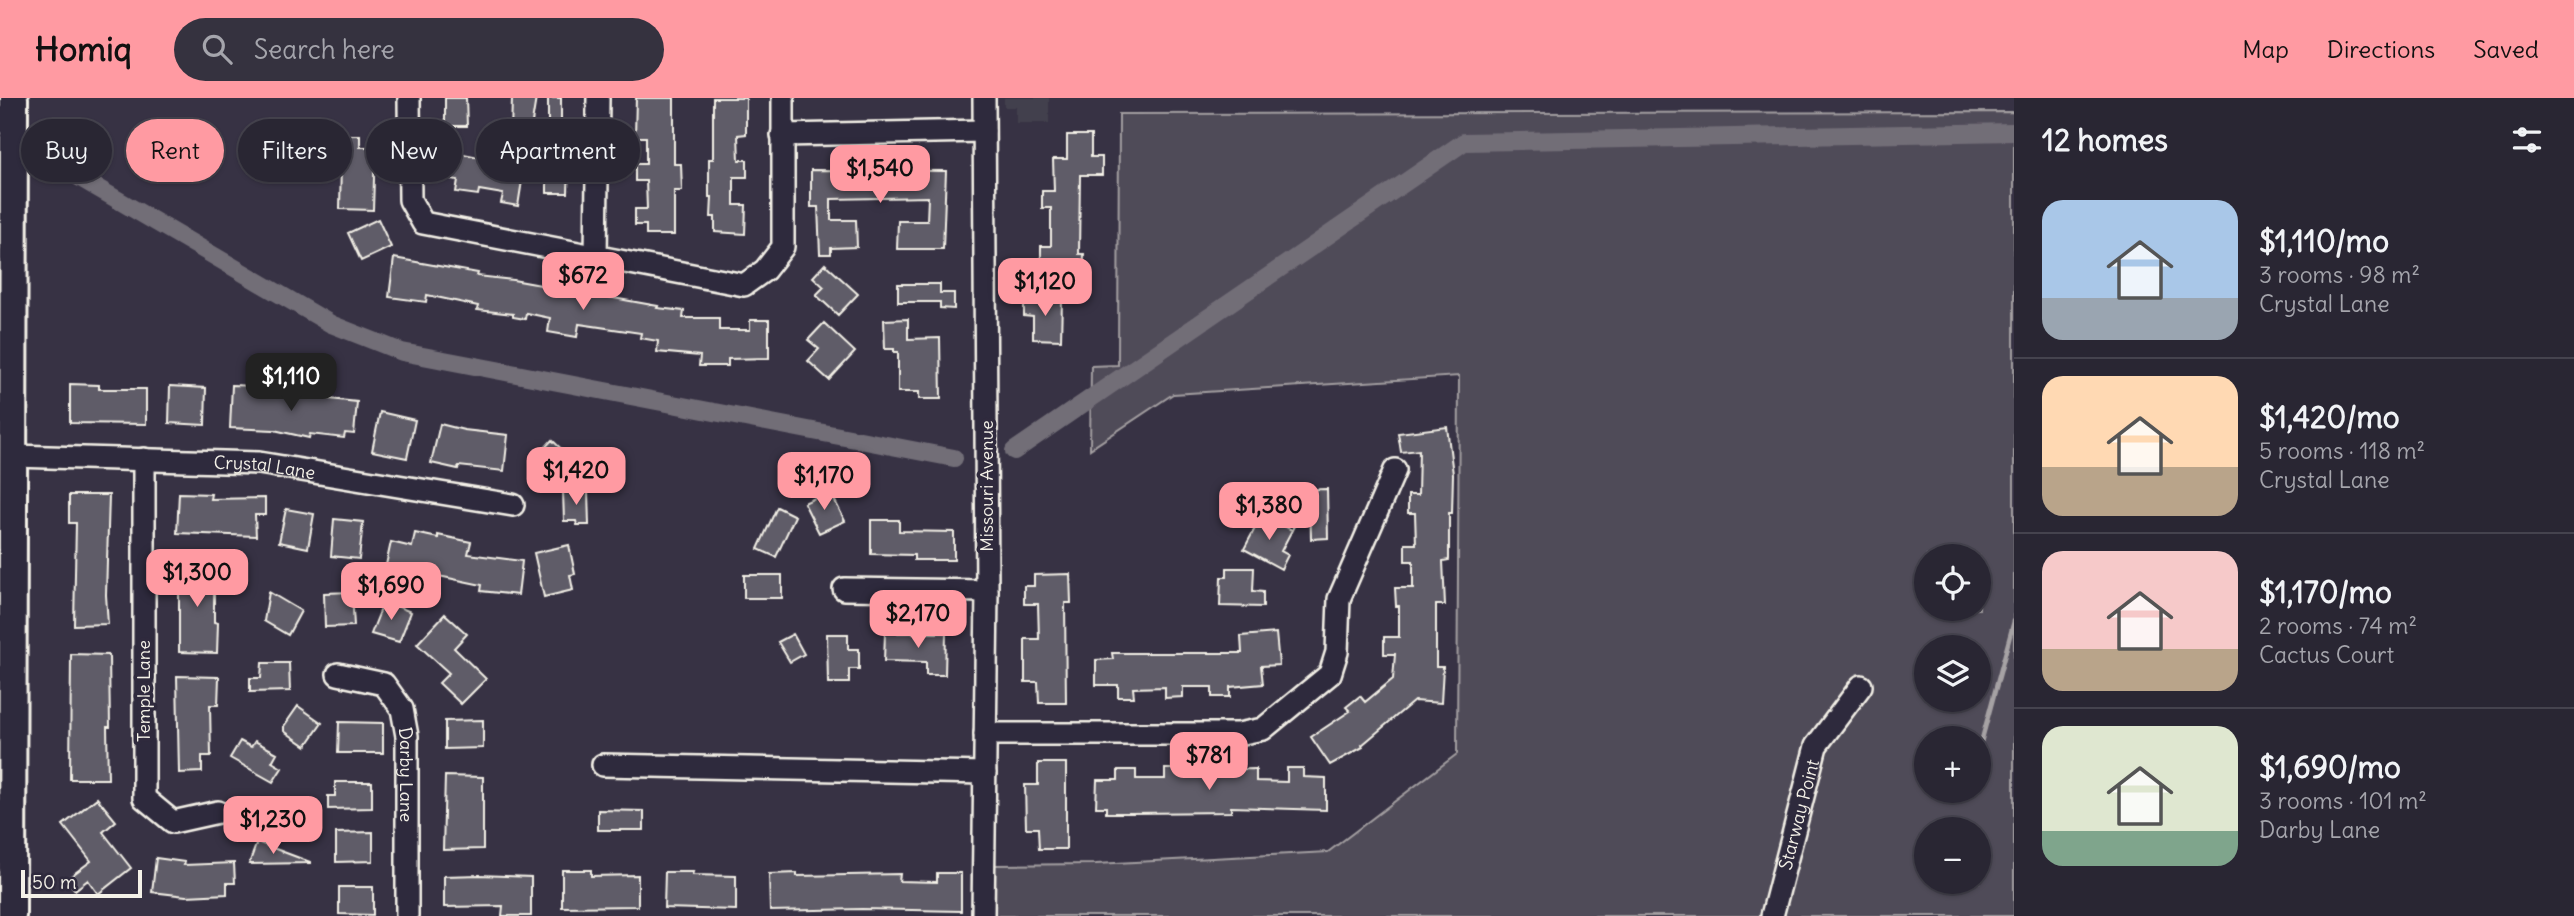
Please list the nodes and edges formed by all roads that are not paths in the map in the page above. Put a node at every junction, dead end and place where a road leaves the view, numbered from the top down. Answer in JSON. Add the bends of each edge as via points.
{"nodes":[{"id":1,"x":13,"y":98,"type":"edge"},
{"id":2,"x":409,"y":98,"type":"edge"},
{"id":3,"x":598,"y":98,"type":"edge"},
{"id":4,"x":783,"y":98,"type":"edge"},
{"id":5,"x":984,"y":98,"type":"edge"},
{"id":6,"x":984,"y":131,"type":"junction"},
{"id":7,"x":782,"y":135,"type":"junction"},
{"id":8,"x":596,"y":257,"type":"junction"},
{"id":9,"x":13,"y":456,"type":"junction"},
{"id":10,"x":144,"y":458,"type":"junction"},
{"id":11,"x":1395,"y":470,"type":"dead end"},
{"id":12,"x":513,"y":505,"type":"dead end"},
{"id":13,"x":844,"y":590,"type":"dead end"},
{"id":14,"x":986,"y":591,"type":"junction"},
{"id":15,"x":338,"y":674,"type":"dead end"},
{"id":16,"x":1861,"y":686,"type":"dead end"},
{"id":17,"x":985,"y":734,"type":"junction"},
{"id":18,"x":603,"y":765,"type":"dead end"},
{"id":19,"x":985,"y":773,"type":"junction"},
{"id":20,"x":218,"y":812,"type":"dead end"},
{"id":21,"x":12,"y":916,"type":"edge"},
{"id":22,"x":407,"y":916,"type":"edge"},
{"id":23,"x":983,"y":916,"type":"edge"},
{"id":24,"x":1772,"y":916,"type":"edge"}],
"edges":[{"from":1,"to":9,"type":"main road"},
{"from":2,"to":8,"type":"street","via":[[410,200],[423,223]]},
{"from":3,"to":8,"type":"street"},
{"from":4,"to":7,"type":"street"},
{"from":5,"to":6,"type":"street","name":"Missouri Avenue"},
{"from":6,"to":7,"type":"street"},
{"from":6,"to":14,"type":"street","name":"Missouri Avenue"},
{"from":7,"to":8,"type":"street","via":[[783,247],[765,270],[744,285]]},
{"from":9,"to":10,"type":"street","name":"Crystal Lane"},
{"from":9,"to":21,"type":"main road"},
{"from":10,"to":12,"type":"street","name":"Crystal Lane","via":[[259,463]]},
{"from":10,"to":20,"type":"street","name":"Temple Lane","via":[[144,798],[173,822]]},
{"from":11,"to":17,"type":"street","via":[[1339,599],[1338,652],[1330,674],[1263,729],[1238,734]]},
{"from":13,"to":14,"type":"street"},
{"from":14,"to":17,"type":"street","name":"Missouri Avenue"},
{"from":15,"to":22,"type":"street","name":"Darby Lane","via":[[384,684],[402,709],[407,736]]},
{"from":16,"to":24,"type":"street","name":"Starway Point","via":[[1816,746]]},
{"from":17,"to":19,"type":"street","name":"Missouri Avenue"},
{"from":18,"to":19,"type":"street"},
{"from":19,"to":23,"type":"street","name":"Missouri Avenue"}]}
